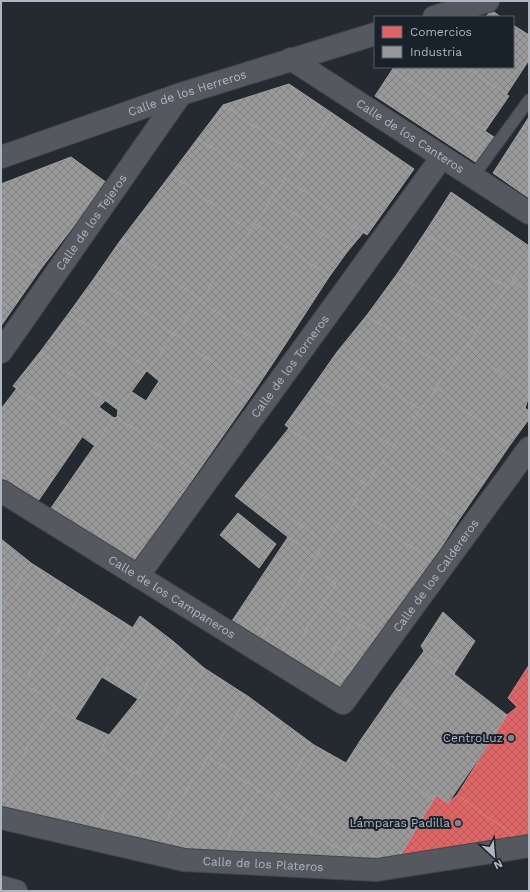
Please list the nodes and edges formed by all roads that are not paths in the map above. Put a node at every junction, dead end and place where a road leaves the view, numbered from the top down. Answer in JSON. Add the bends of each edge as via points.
{"nodes":[{"id":1,"x":488,"y":1,"type":"edge"},
{"id":2,"x":437,"y":16,"type":"edge"},
{"id":3,"x":374,"y":34,"type":"edge"},
{"id":4,"x":291,"y":59,"type":"junction"},
{"id":5,"x":181,"y":94,"type":"junction"},
{"id":6,"x":529,"y":100,"type":"edge"},
{"id":7,"x":1,"y":157,"type":"edge"},
{"id":8,"x":442,"y":157,"type":"junction"},
{"id":9,"x":473,"y":177,"type":"junction"},
{"id":10,"x":529,"y":213,"type":"edge"},
{"id":11,"x":1,"y":352,"type":"edge"},
{"id":12,"x":529,"y":448,"type":"edge"},
{"id":13,"x":1,"y":491,"type":"edge"},
{"id":14,"x":138,"y":576,"type":"junction"},
{"id":15,"x":343,"y":703,"type":"joint"},
{"id":16,"x":1,"y":818,"type":"edge"},
{"id":17,"x":529,"y":846,"type":"edge"},
{"id":18,"x":1,"y":888,"type":"edge"},
{"id":19,"x":16,"y":891,"type":"edge"}],
"edges":[{"from":1,"to":2,"type":"street"},
{"from":3,"to":4,"type":"street","name":"Calle de los Herreros"},
{"from":4,"to":5,"type":"street","name":"Calle de los Herreros"},
{"from":4,"to":8,"type":"street","name":"Calle de los Canteros"},
{"from":5,"to":7,"type":"street","name":"Calle de los Herreros"},
{"from":5,"to":11,"type":"street","name":"Calle de los Tejeros"},
{"from":6,"to":9,"type":"lane"},
{"from":8,"to":9,"type":"street","name":"Calle de los Canteros"},
{"from":8,"to":14,"type":"street","name":"Calle de los Torneros"},
{"from":9,"to":10,"type":"street","name":"Calle de los Canteros"},
{"from":12,"to":15,"type":"street","name":"Calle de los Caldereros"},
{"from":13,"to":14,"type":"street","name":"Calle de los Campaneros"},
{"from":14,"to":15,"type":"street","name":"Calle de los Campaneros"},
{"from":16,"to":17,"type":"street","name":"Calle de los Plateros","via":[[184,860],[377,870]]},
{"from":18,"to":19,"type":"main road"}]}
